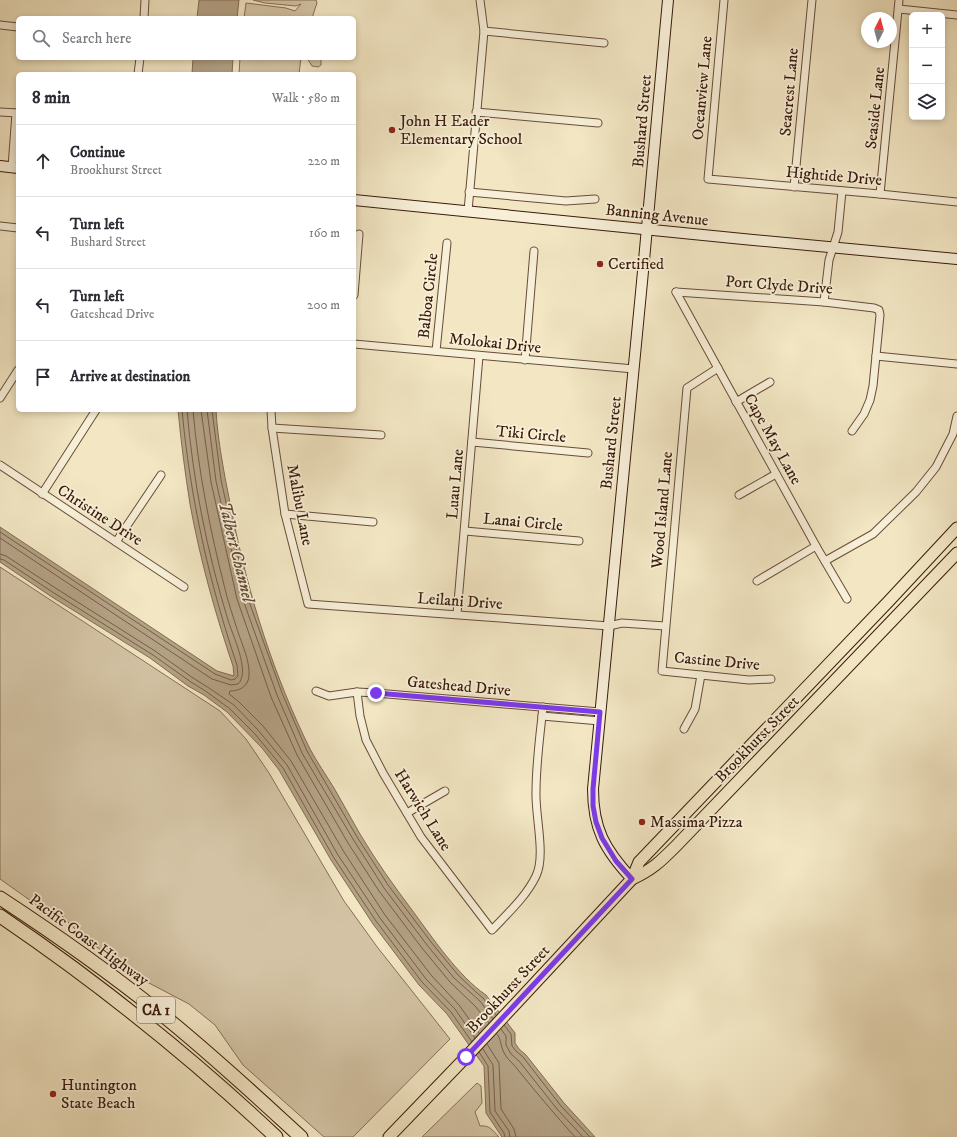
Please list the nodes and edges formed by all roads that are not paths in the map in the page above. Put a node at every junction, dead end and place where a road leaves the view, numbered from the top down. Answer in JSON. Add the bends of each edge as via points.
{"nodes":[{"id":1,"x":145,"y":0,"type":"edge"},
{"id":2,"x":480,"y":0,"type":"edge"},
{"id":3,"x":668,"y":0,"type":"edge"},
{"id":4,"x":724,"y":0,"type":"edge"},
{"id":5,"x":812,"y":0,"type":"edge"},
{"id":6,"x":899,"y":0,"type":"edge"},
{"id":7,"x":899,"y":9,"type":"junction"},
{"id":8,"x":957,"y":15,"type":"edge"},
{"id":9,"x":144,"y":16,"type":"edge"},
{"id":10,"x":0,"y":25,"type":"edge"},
{"id":11,"x":16,"y":27,"type":"edge"},
{"id":12,"x":484,"y":31,"type":"junction"},
{"id":13,"x":604,"y":43,"type":"dead end"},
{"id":14,"x":140,"y":60,"type":"edge"},
{"id":15,"x":138,"y":72,"type":"edge"},
{"id":16,"x":0,"y":112,"type":"edge"},
{"id":17,"x":476,"y":112,"type":"junction"},
{"id":18,"x":16,"y":113,"type":"edge"},
{"id":19,"x":598,"y":123,"type":"dead end"},
{"id":20,"x":16,"y":140,"type":"edge"},
{"id":21,"x":0,"y":166,"type":"edge"},
{"id":22,"x":15,"y":168,"type":"edge"},
{"id":23,"x":708,"y":179,"type":"joint"},
{"id":24,"x":794,"y":186,"type":"junction"},
{"id":25,"x":842,"y":191,"type":"junction"},
{"id":26,"x":469,"y":192,"type":"junction"},
{"id":27,"x":880,"y":194,"type":"junction"},
{"id":28,"x":595,"y":199,"type":"dead end"},
{"id":29,"x":356,"y":200,"type":"edge"},
{"id":30,"x":957,"y":202,"type":"edge"},
{"id":31,"x":468,"y":211,"type":"junction"},
{"id":32,"x":0,"y":226,"type":"edge"},
{"id":33,"x":16,"y":228,"type":"edge"},
{"id":34,"x":647,"y":229,"type":"junction"},
{"id":35,"x":359,"y":234,"type":"dead end"},
{"id":36,"x":447,"y":243,"type":"dead end"},
{"id":37,"x":833,"y":247,"type":"junction"},
{"id":38,"x":534,"y":251,"type":"dead end"},
{"id":39,"x":957,"y":259,"type":"edge"},
{"id":40,"x":356,"y":271,"type":"edge"},
{"id":41,"x":676,"y":292,"type":"joint"},
{"id":42,"x":824,"y":302,"type":"junction"},
{"id":43,"x":356,"y":344,"type":"edge"},
{"id":44,"x":436,"y":351,"type":"junction"},
{"id":45,"x":479,"y":356,"type":"junction"},
{"id":46,"x":876,"y":356,"type":"junction"},
{"id":47,"x":525,"y":360,"type":"junction"},
{"id":48,"x":957,"y":364,"type":"edge"},
{"id":49,"x":718,"y":368,"type":"junction"},
{"id":50,"x":634,"y":369,"type":"junction"},
{"id":51,"x":16,"y":373,"type":"edge"},
{"id":52,"x":770,"y":382,"type":"dead end"},
{"id":53,"x":0,"y":398,"type":"edge"},
{"id":54,"x":736,"y":402,"type":"junction"},
{"id":55,"x":95,"y":412,"type":"edge"},
{"id":56,"x":271,"y":412,"type":"edge"},
{"id":57,"x":957,"y":416,"type":"edge"},
{"id":58,"x":272,"y":428,"type":"junction"},
{"id":59,"x":852,"y":431,"type":"dead end"},
{"id":60,"x":381,"y":435,"type":"dead end"},
{"id":61,"x":472,"y":442,"type":"junction"},
{"id":62,"x":588,"y":453,"type":"dead end"},
{"id":63,"x":0,"y":465,"type":"edge"},
{"id":64,"x":776,"y":474,"type":"junction"},
{"id":65,"x":161,"y":475,"type":"dead end"},
{"id":66,"x":42,"y":494,"type":"junction"},
{"id":67,"x":739,"y":495,"type":"dead end"},
{"id":68,"x":285,"y":514,"type":"junction"},
{"id":69,"x":373,"y":522,"type":"dead end"},
{"id":70,"x":957,"y":528,"type":"edge"},
{"id":71,"x":465,"y":531,"type":"junction"},
{"id":72,"x":580,"y":541,"type":"dead end"},
{"id":73,"x":116,"y":542,"type":"junction"},
{"id":74,"x":816,"y":546,"type":"junction"},
{"id":75,"x":957,"y":553,"type":"edge"},
{"id":76,"x":825,"y":561,"type":"junction"},
{"id":77,"x":757,"y":581,"type":"dead end"},
{"id":78,"x":184,"y":587,"type":"dead end"},
{"id":79,"x":847,"y":599,"type":"dead end"},
{"id":80,"x":888,"y":602,"type":"junction"},
{"id":81,"x":308,"y":604,"type":"joint"},
{"id":82,"x":900,"y":613,"type":"junction"},
{"id":83,"x":457,"y":614,"type":"junction"},
{"id":84,"x":609,"y":626,"type":"junction"},
{"id":85,"x":665,"y":626,"type":"junction"},
{"id":86,"x":662,"y":671,"type":"joint"},
{"id":87,"x":701,"y":675,"type":"junction"},
{"id":88,"x":771,"y":679,"type":"dead end"},
{"id":89,"x":316,"y":692,"type":"dead end"},
{"id":90,"x":357,"y":692,"type":"junction"},
{"id":91,"x":543,"y":707,"type":"junction"},
{"id":92,"x":542,"y":716,"type":"junction"},
{"id":93,"x":600,"y":716,"type":"junction"},
{"id":94,"x":684,"y":729,"type":"dead end"},
{"id":95,"x":445,"y":791,"type":"dead end"},
{"id":96,"x":407,"y":813,"type":"junction"},
{"id":97,"x":632,"y":879,"type":"junction"},
{"id":98,"x":0,"y":898,"type":"edge"},
{"id":99,"x":0,"y":916,"type":"edge"},
{"id":100,"x":276,"y":1137,"type":"edge"},
{"id":101,"x":301,"y":1137,"type":"edge"},
{"id":102,"x":389,"y":1137,"type":"edge"}],
"edges":[{"from":1,"to":9,"type":"street"},
{"from":2,"to":12,"type":"street"},
{"from":3,"to":34,"type":"street","name":"Bushard Street"},
{"from":4,"to":23,"type":"street","name":"Oceanview Lane"},
{"from":5,"to":24,"type":"street","name":"Seacrest Lane"},
{"from":6,"to":7,"type":"street","name":"Seaside Lane"},
{"from":7,"to":8,"type":"street"},
{"from":7,"to":27,"type":"street","name":"Seaside Lane"},
{"from":10,"to":11,"type":"street"},
{"from":12,"to":13,"type":"street"},
{"from":12,"to":17,"type":"street"},
{"from":14,"to":15,"type":"street"},
{"from":16,"to":18,"type":"street"},
{"from":17,"to":19,"type":"street"},
{"from":17,"to":26,"type":"street"},
{"from":20,"to":22,"type":"street"},
{"from":21,"to":22,"type":"street"},
{"from":23,"to":24,"type":"street","name":"Hightide Drive"},
{"from":24,"to":25,"type":"street","name":"Hightide Drive"},
{"from":25,"to":27,"type":"street","name":"Hightide Drive"},
{"from":25,"to":37,"type":"street","via":[[838,232]]},
{"from":26,"to":28,"type":"street","name":"Banning Avenue","via":[[566,201]]},
{"from":26,"to":31,"type":"street"},
{"from":27,"to":30,"type":"street","name":"Hightide Drive"},
{"from":29,"to":31,"type":"street","name":"Banning Avenue"},
{"from":31,"to":34,"type":"street","name":"Banning Avenue"},
{"from":32,"to":33,"type":"street"},
{"from":34,"to":37,"type":"street","name":"Banning Avenue"},
{"from":34,"to":50,"type":"street","name":"Bushard Street"},
{"from":35,"to":40,"type":"street"},
{"from":36,"to":44,"type":"street","name":"Balboa Circle"},
{"from":37,"to":39,"type":"street","name":"Banning Avenue"},
{"from":37,"to":42,"type":"street"},
{"from":38,"to":47,"type":"street"},
{"from":41,"to":42,"type":"street","name":"Port Clyde Drive"},
{"from":41,"to":49,"type":"street","name":"Cape May Lane"},
{"from":42,"to":46,"type":"street","name":"Port Clyde Drive","via":[[879,310]]},
{"from":43,"to":44,"type":"street","name":"Molokai Drive"},
{"from":44,"to":45,"type":"street","name":"Molokai Drive"},
{"from":45,"to":47,"type":"street","name":"Molokai Drive"},
{"from":45,"to":61,"type":"street","name":"Luau Lane"},
{"from":46,"to":48,"type":"street"},
{"from":46,"to":59,"type":"street","via":[[870,400]]},
{"from":47,"to":50,"type":"street","name":"Molokai Drive"},
{"from":49,"to":54,"type":"street","name":"Cape May Lane"},
{"from":49,"to":85,"type":"street","name":"Wood Island Lane","via":[[687,388]]},
{"from":50,"to":84,"type":"street","name":"Bushard Street"},
{"from":51,"to":53,"type":"street"},
{"from":52,"to":54,"type":"street"},
{"from":54,"to":64,"type":"street","name":"Cape May Lane"},
{"from":55,"to":66,"type":"street"},
{"from":56,"to":58,"type":"street","name":"Malibu Lane"},
{"from":57,"to":76,"type":"street","via":[[953,434],[936,467],[916,492],[873,534]]},
{"from":58,"to":60,"type":"street"},
{"from":58,"to":68,"type":"street","name":"Malibu Lane"},
{"from":61,"to":62,"type":"street","name":"Tiki Circle"},
{"from":61,"to":71,"type":"street","name":"Luau Lane"},
{"from":63,"to":66,"type":"street","name":"Christine Drive"},
{"from":64,"to":67,"type":"street"},
{"from":64,"to":74,"type":"street","name":"Cape May Lane"},
{"from":65,"to":73,"type":"street"},
{"from":66,"to":73,"type":"street","name":"Christine Drive"},
{"from":68,"to":69,"type":"street"},
{"from":68,"to":81,"type":"street","name":"Malibu Lane"},
{"from":70,"to":80,"type":"main road","name":"Brookhurst Street"},
{"from":71,"to":72,"type":"street","name":"Lanai Circle"},
{"from":71,"to":83,"type":"street","name":"Luau Lane"},
{"from":73,"to":78,"type":"street","name":"Christine Drive"},
{"from":74,"to":76,"type":"street","name":"Cape May Lane"},
{"from":74,"to":77,"type":"street"},
{"from":75,"to":82,"type":"main road","name":"Brookhurst Street"},
{"from":76,"to":79,"type":"street","name":"Cape May Lane"},
{"from":80,"to":82,"type":"main road"},
{"from":80,"to":97,"type":"main road","name":"Brookhurst Street","via":[[639,862]]},
{"from":81,"to":83,"type":"street","name":"Leilani Drive"},
{"from":82,"to":97,"type":"main road","name":"Brookhurst Street","via":[[676,846],[654,867]]},
{"from":83,"to":84,"type":"street","name":"Leilani Drive"},
{"from":84,"to":85,"type":"street","name":"Leilani Drive","via":[[622,623]]},
{"from":84,"to":93,"type":"street","name":"Bushard Street"},
{"from":85,"to":86,"type":"street","name":"Wood Island Lane"},
{"from":86,"to":87,"type":"street","name":"Castine Drive"},
{"from":87,"to":88,"type":"street","name":"Castine Drive","via":[[749,680]]},
{"from":87,"to":94,"type":"street","via":[[696,709]]},
{"from":89,"to":90,"type":"street","name":"Gateshead Drive","via":[[330,696]]},
{"from":90,"to":91,"type":"street","name":"Gateshead Drive"},
{"from":90,"to":96,"type":"street","name":"Harwich Lane","via":[[366,740]]},
{"from":91,"to":92,"type":"street"},
{"from":91,"to":93,"type":"street","name":"Gateshead Drive"},
{"from":92,"to":93,"type":"street"},
{"from":92,"to":96,"type":"street","name":"Harwich Lane","via":[[536,790],[540,846],[536,876],[518,903],[492,930],[421,837]]},
{"from":93,"to":97,"type":"street","name":"Bushard Street","via":[[593,789],[596,822],[616,861]]},
{"from":95,"to":96,"type":"street"},
{"from":97,"to":102,"type":"main road","name":"Brookhurst Street"},
{"from":98,"to":101,"type":"highway","name":"Pacific Coast Highway","number":"CA 1","via":[[160,1013]]},
{"from":99,"to":100,"type":"highway","name":"Pacific Coast Highway","number":"CA 1","via":[[80,972],[133,1014],[217,1083]]}]}
